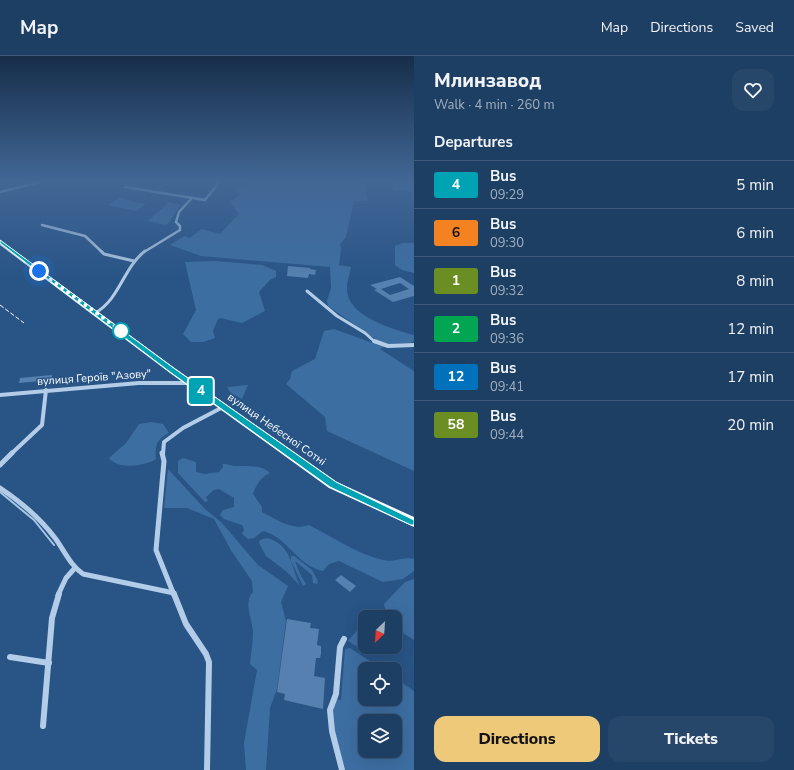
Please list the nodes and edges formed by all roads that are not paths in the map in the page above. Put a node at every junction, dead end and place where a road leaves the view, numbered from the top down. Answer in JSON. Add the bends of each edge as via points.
{"nodes":[{"id":1,"x":179,"y":213,"type":"edge"},
{"id":2,"x":42,"y":225,"type":"dead end"},
{"id":3,"x":1,"y":242,"type":"edge"},
{"id":4,"x":134,"y":261,"type":"junction"},
{"id":5,"x":307,"y":291,"type":"dead end"},
{"id":6,"x":95,"y":313,"type":"junction"},
{"id":7,"x":408,"y":345,"type":"junction"},
{"id":8,"x":414,"y":345,"type":"edge"},
{"id":9,"x":414,"y":349,"type":"edge"},
{"id":10,"x":190,"y":383,"type":"junction"},
{"id":11,"x":46,"y":390,"type":"junction"},
{"id":12,"x":0,"y":395,"type":"edge"},
{"id":13,"x":223,"y":407,"type":"junction"},
{"id":14,"x":0,"y":465,"type":"edge"},
{"id":15,"x":0,"y":488,"type":"edge"},
{"id":16,"x":414,"y":522,"type":"edge"},
{"id":17,"x":74,"y":569,"type":"junction"},
{"id":18,"x":174,"y":593,"type":"junction"},
{"id":19,"x":344,"y":639,"type":"dead end"},
{"id":20,"x":10,"y":657,"type":"dead end"},
{"id":21,"x":49,"y":663,"type":"junction"},
{"id":22,"x":43,"y":726,"type":"dead end"},
{"id":23,"x":207,"y":770,"type":"edge"},
{"id":24,"x":342,"y":770,"type":"edge"}],
"edges":[{"from":1,"to":4,"type":"street","via":[[176,222],[180,230],[148,249]]},
{"from":2,"to":4,"type":"street","via":[[85,236],[104,254]]},
{"from":3,"to":6,"type":"main road","name":"вулиця Небесної Сотні"},
{"from":4,"to":6,"type":"street","via":[[108,304]]},
{"from":5,"to":7,"type":"street","via":[[376,343],[388,346]]},
{"from":6,"to":10,"type":"main road","name":"вулиця Небесної Сотні"},
{"from":7,"to":8,"type":"street"},
{"from":7,"to":9,"type":"street"},
{"from":10,"to":11,"type":"street","name":"вулиця Героїв \"Азову\"","via":[[139,383]]},
{"from":10,"to":13,"type":"main road","name":"вулиця Небесної Сотні"},
{"from":11,"to":12,"type":"street","name":"вулиця Героїв \"Азову\""},
{"from":11,"to":14,"type":"street","via":[[42,425]]},
{"from":13,"to":16,"type":"main road","name":"вулиця Небесної Сотні","via":[[333,485]]},
{"from":13,"to":18,"type":"street","via":[[167,438],[163,445],[164,461],[156,550]]},
{"from":15,"to":17,"type":"street","via":[[35,513],[56,539]]},
{"from":17,"to":18,"type":"street","via":[[83,574]]},
{"from":17,"to":21,"type":"street","via":[[59,592],[52,618]]},
{"from":18,"to":23,"type":"street","via":[[186,624],[209,662]]},
{"from":19,"to":24,"type":"street","via":[[340,647],[336,694],[332,698],[330,720]]},
{"from":20,"to":21,"type":"street"},
{"from":21,"to":22,"type":"street"}]}
